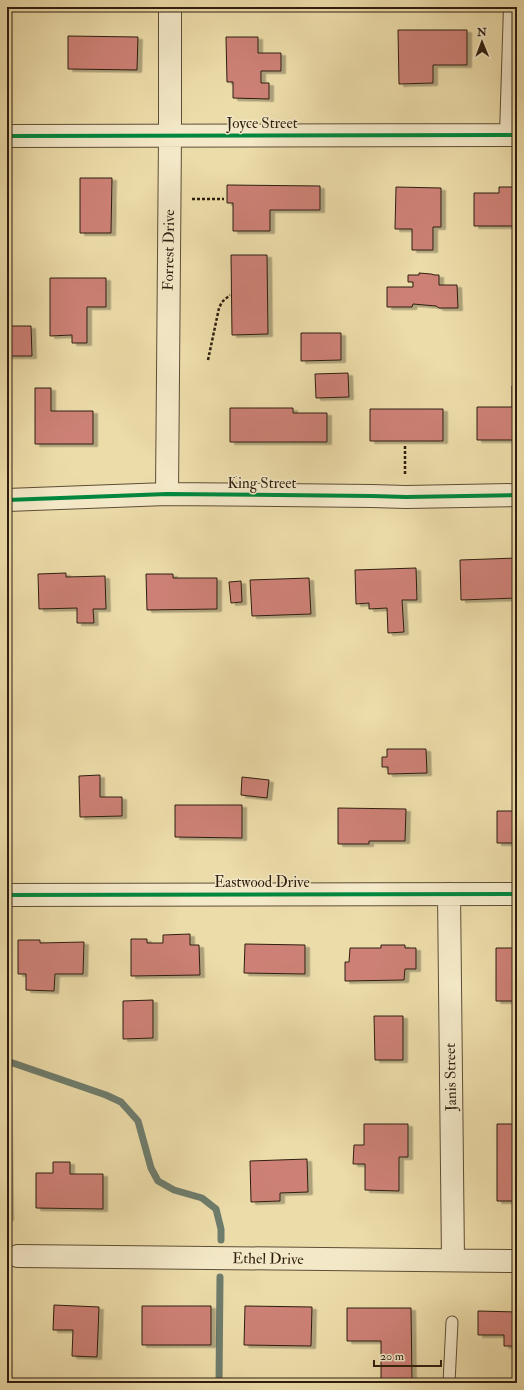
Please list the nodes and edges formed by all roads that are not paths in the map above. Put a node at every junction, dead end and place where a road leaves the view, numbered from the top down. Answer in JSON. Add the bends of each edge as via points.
{"nodes":[{"id":1,"x":170,"y":7,"type":"edge"},
{"id":2,"x":515,"y":7,"type":"edge"},
{"id":3,"x":514,"y":134,"type":"edge"},
{"id":4,"x":7,"y":136,"type":"edge"},
{"id":5,"x":170,"y":136,"type":"junction"},
{"id":6,"x":167,"y":494,"type":"junction"},
{"id":7,"x":517,"y":495,"type":"edge"},
{"id":8,"x":7,"y":500,"type":"edge"},
{"id":9,"x":449,"y":894,"type":"junction"},
{"id":10,"x":517,"y":894,"type":"edge"},
{"id":11,"x":7,"y":895,"type":"edge"},
{"id":12,"x":18,"y":1256,"type":"dead end"},
{"id":13,"x":453,"y":1260,"type":"junction"},
{"id":14,"x":517,"y":1261,"type":"edge"},
{"id":15,"x":452,"y":1322,"type":"dead end"},
{"id":16,"x":449,"y":1383,"type":"edge"}],
"edges":[{"from":1,"to":5,"type":"street","name":"Forrest Drive"},
{"from":2,"to":3,"type":"street"},
{"from":3,"to":5,"type":"street","name":"Joyce Street"},
{"from":4,"to":5,"type":"street","name":"Joyce Street"},
{"from":5,"to":6,"type":"street","name":"Forrest Drive"},
{"from":6,"to":7,"type":"street","name":"King Street","via":[[406,498]]},
{"from":6,"to":8,"type":"street","name":"King Street"},
{"from":9,"to":10,"type":"street","name":"Eastwood Drive"},
{"from":9,"to":11,"type":"street","name":"Eastwood Drive"},
{"from":9,"to":13,"type":"street","name":"Janis Street"},
{"from":12,"to":13,"type":"street","name":"Ethel Drive"},
{"from":13,"to":14,"type":"street","name":"Ethel Drive"},
{"from":15,"to":16,"type":"lane"}]}
